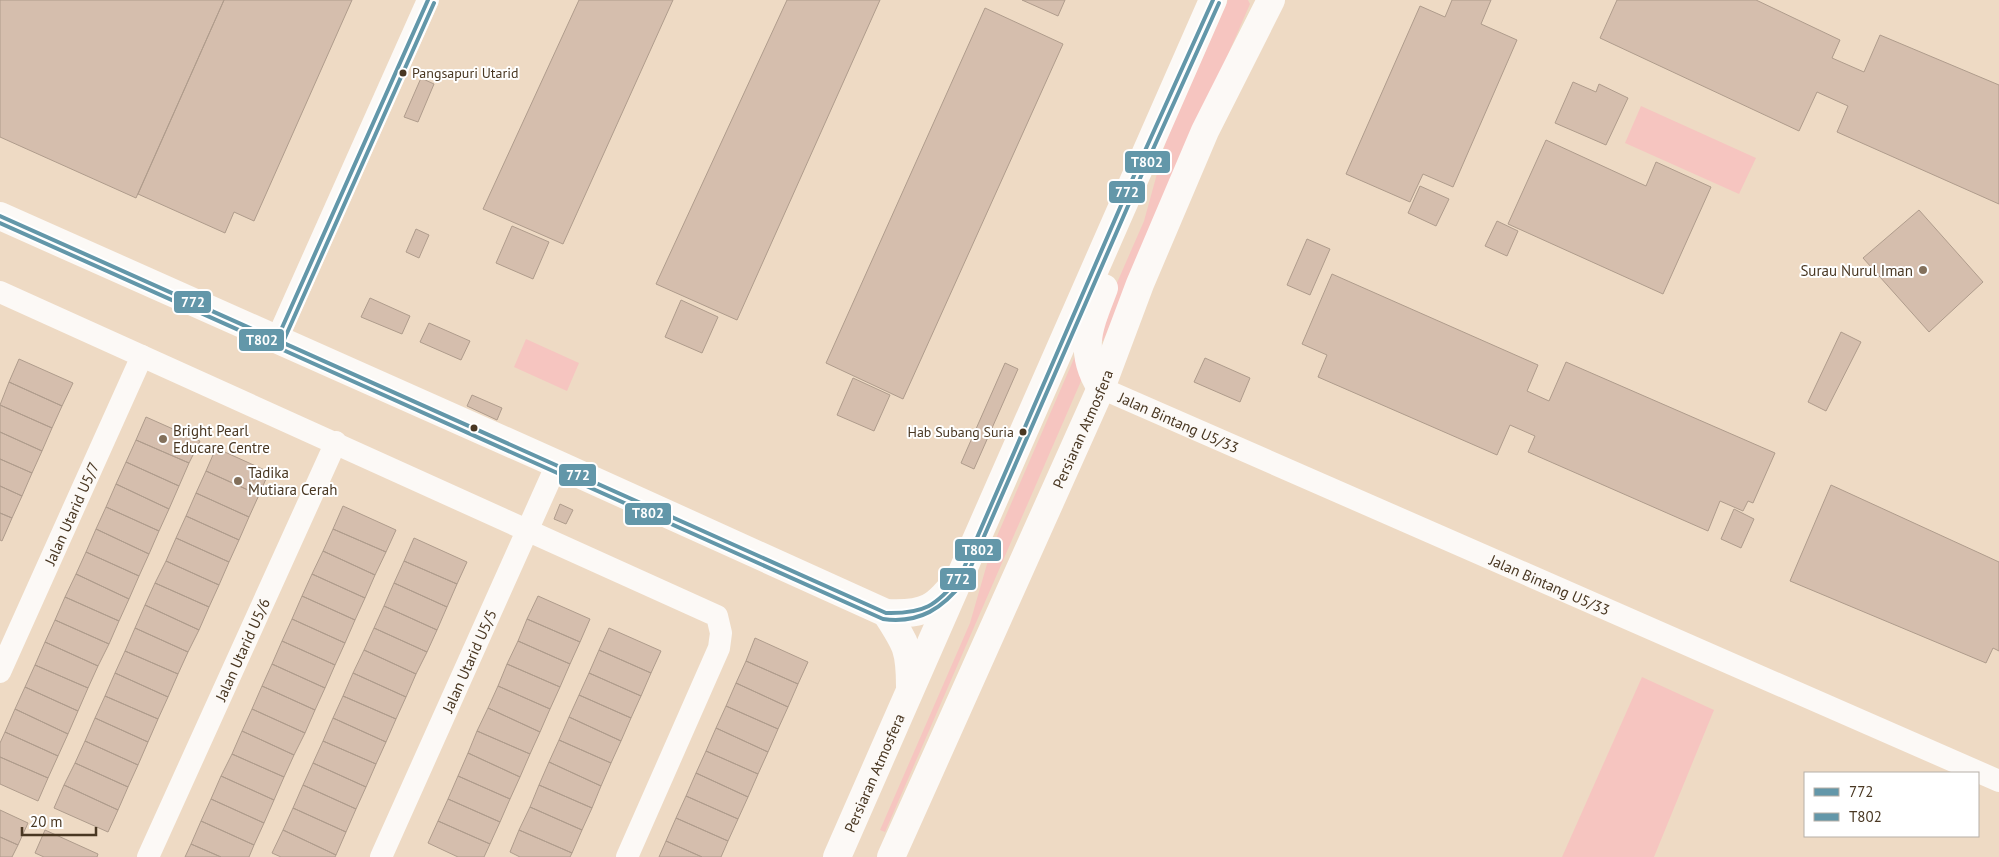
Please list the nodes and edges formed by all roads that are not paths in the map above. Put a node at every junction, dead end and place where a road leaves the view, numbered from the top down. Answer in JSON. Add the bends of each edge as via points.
{"nodes":[{"id":1,"x":428,"y":0,"type":"edge"},
{"id":2,"x":1213,"y":0,"type":"edge"},
{"id":3,"x":1257,"y":0,"type":"edge"},
{"id":4,"x":1271,"y":0,"type":"edge"},
{"id":5,"x":1205,"y":131,"type":"junction"},
{"id":6,"x":1139,"y":164,"type":"junction"},
{"id":7,"x":0,"y":216,"type":"edge"},
{"id":8,"x":0,"y":292,"type":"edge"},
{"id":9,"x":277,"y":339,"type":"junction"},
{"id":10,"x":142,"y":356,"type":"junction"},
{"id":11,"x":1101,"y":388,"type":"junction"},
{"id":12,"x":336,"y":442,"type":"junction"},
{"id":13,"x":557,"y":464,"type":"junction"},
{"id":14,"x":529,"y":530,"type":"junction"},
{"id":15,"x":960,"y":577,"type":"junction"},
{"id":16,"x":886,"y":613,"type":"junction"},
{"id":17,"x":0,"y":672,"type":"edge"},
{"id":18,"x":910,"y":690,"type":"junction"},
{"id":19,"x":1978,"y":772,"type":"edge"},
{"id":20,"x":1979,"y":772,"type":"edge"},
{"id":21,"x":1999,"y":781,"type":"edge"},
{"id":22,"x":839,"y":855,"type":"edge"},
{"id":23,"x":148,"y":857,"type":"edge"},
{"id":24,"x":382,"y":857,"type":"edge"},
{"id":25,"x":627,"y":857,"type":"edge"},
{"id":26,"x":891,"y":857,"type":"edge"}],
"edges":[{"from":1,"to":9,"type":"street"},
{"from":2,"to":6,"type":"street","name":"Persiaran Atmosfera"},
{"from":3,"to":5,"type":"street"},
{"from":4,"to":5,"type":"street","name":"Persiaran Atmosfera"},
{"from":5,"to":11,"type":"street","name":"Persiaran Atmosfera","via":[[1140,284]]},
{"from":6,"to":11,"type":"street","via":[[1124,232],[1088,332],[1088,357]]},
{"from":6,"to":15,"type":"street","name":"Persiaran Atmosfera"},
{"from":7,"to":9,"type":"street"},
{"from":8,"to":10,"type":"street"},
{"from":9,"to":13,"type":"street"},
{"from":10,"to":12,"type":"street"},
{"from":10,"to":17,"type":"street","name":"Jalan Utarid U5/7"},
{"from":11,"to":19,"type":"street","name":"Jalan Bintang U5/33"},
{"from":11,"to":26,"type":"street","name":"Persiaran Atmosfera"},
{"from":12,"to":14,"type":"street"},
{"from":12,"to":23,"type":"street","name":"Jalan Utarid U5/6"},
{"from":13,"to":14,"type":"street","name":"Jalan Utarid U5/5"},
{"from":13,"to":16,"type":"street"},
{"from":14,"to":24,"type":"street","name":"Jalan Utarid U5/5"},
{"from":14,"to":25,"type":"street","via":[[718,616],[719,648]]},
{"from":15,"to":16,"type":"street","via":[[939,602],[913,614]]},
{"from":15,"to":18,"type":"street","name":"Persiaran Atmosfera"},
{"from":16,"to":18,"type":"street","via":[[910,658]]},
{"from":18,"to":22,"type":"street","name":"Persiaran Atmosfera"},
{"from":20,"to":21,"type":"street","name":"Jalan Bintang U5/33"}]}
